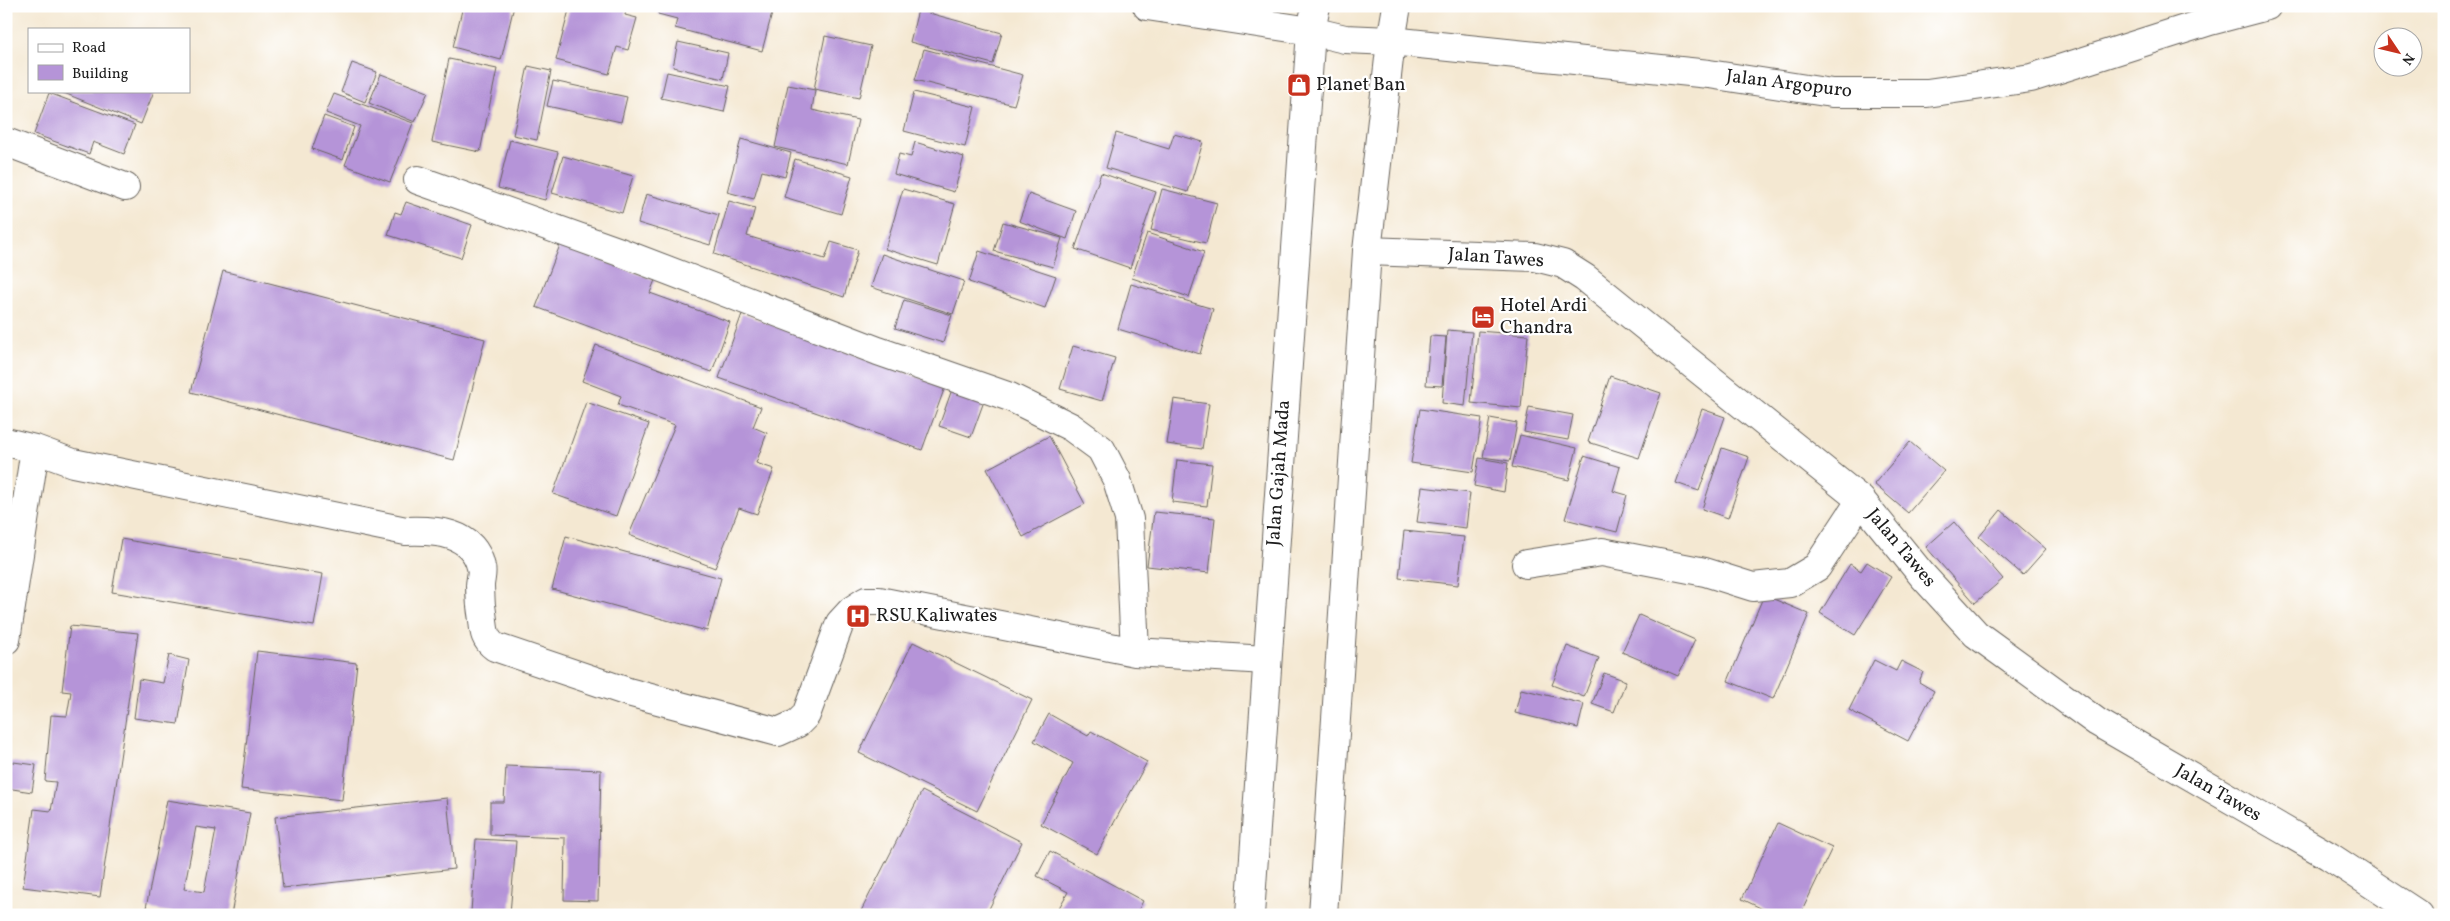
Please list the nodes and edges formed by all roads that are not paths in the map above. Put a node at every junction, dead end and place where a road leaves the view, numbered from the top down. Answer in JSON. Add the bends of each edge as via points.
{"nodes":[{"id":1,"x":1147,"y":6,"type":"edge"},
{"id":2,"x":1397,"y":6,"type":"edge"},
{"id":3,"x":2268,"y":6,"type":"edge"},
{"id":4,"x":1313,"y":19,"type":"edge"},
{"id":5,"x":1391,"y":41,"type":"junction"},
{"id":6,"x":6,"y":142,"type":"edge"},
{"id":7,"x":418,"y":180,"type":"dead end"},
{"id":8,"x":126,"y":186,"type":"dead end"},
{"id":9,"x":1367,"y":251,"type":"junction"},
{"id":10,"x":6,"y":442,"type":"edge"},
{"id":11,"x":35,"y":449,"type":"junction"},
{"id":12,"x":1861,"y":500,"type":"junction"},
{"id":13,"x":1526,"y":564,"type":"dead end"},
{"id":14,"x":6,"y":640,"type":"edge"},
{"id":15,"x":1135,"y":652,"type":"junction"},
{"id":16,"x":1266,"y":660,"type":"junction"},
{"id":17,"x":1250,"y":915,"type":"edge"},
{"id":18,"x":1323,"y":915,"type":"edge"},
{"id":19,"x":2419,"y":915,"type":"edge"}],
"edges":[{"from":1,"to":4,"type":"main road"},
{"from":2,"to":5,"type":"main road"},
{"from":3,"to":5,"type":"main road","name":"Jalan Argopuro","via":[[2210,20],[2031,78],[1926,93],[1832,93],[1709,74]]},
{"from":4,"to":5,"type":"main road","via":[[1345,39]]},
{"from":4,"to":16,"type":"main road","name":"Jalan Gajah Mada"},
{"from":5,"to":9,"type":"main road"},
{"from":6,"to":8,"type":"main road"},
{"from":7,"to":15,"type":"main road","via":[[1010,397],[1070,427],[1101,449],[1117,480],[1130,519]]},
{"from":9,"to":12,"type":"main road","name":"Jalan Tawes","via":[[1534,257],[1563,264]]},
{"from":9,"to":18,"type":"main road"},
{"from":10,"to":11,"type":"main road"},
{"from":11,"to":14,"type":"main road"},
{"from":11,"to":15,"type":"main road","via":[[73,463],[406,531],[436,530],[456,536],[469,545],[482,569],[480,598],[484,630],[486,638],[496,646],[628,692],[778,732],[798,723],[806,715],[840,623],[866,601]]},
{"from":12,"to":13,"type":"main road","via":[[1817,568],[1790,583],[1754,587],[1705,572],[1602,552]]},
{"from":12,"to":19,"type":"main road","name":"Jalan Tawes","via":[[1922,575],[1976,634],[2097,722],[2329,856]]},
{"from":15,"to":16,"type":"main road"},
{"from":16,"to":17,"type":"main road","name":"Jalan Gajah Mada"}]}
